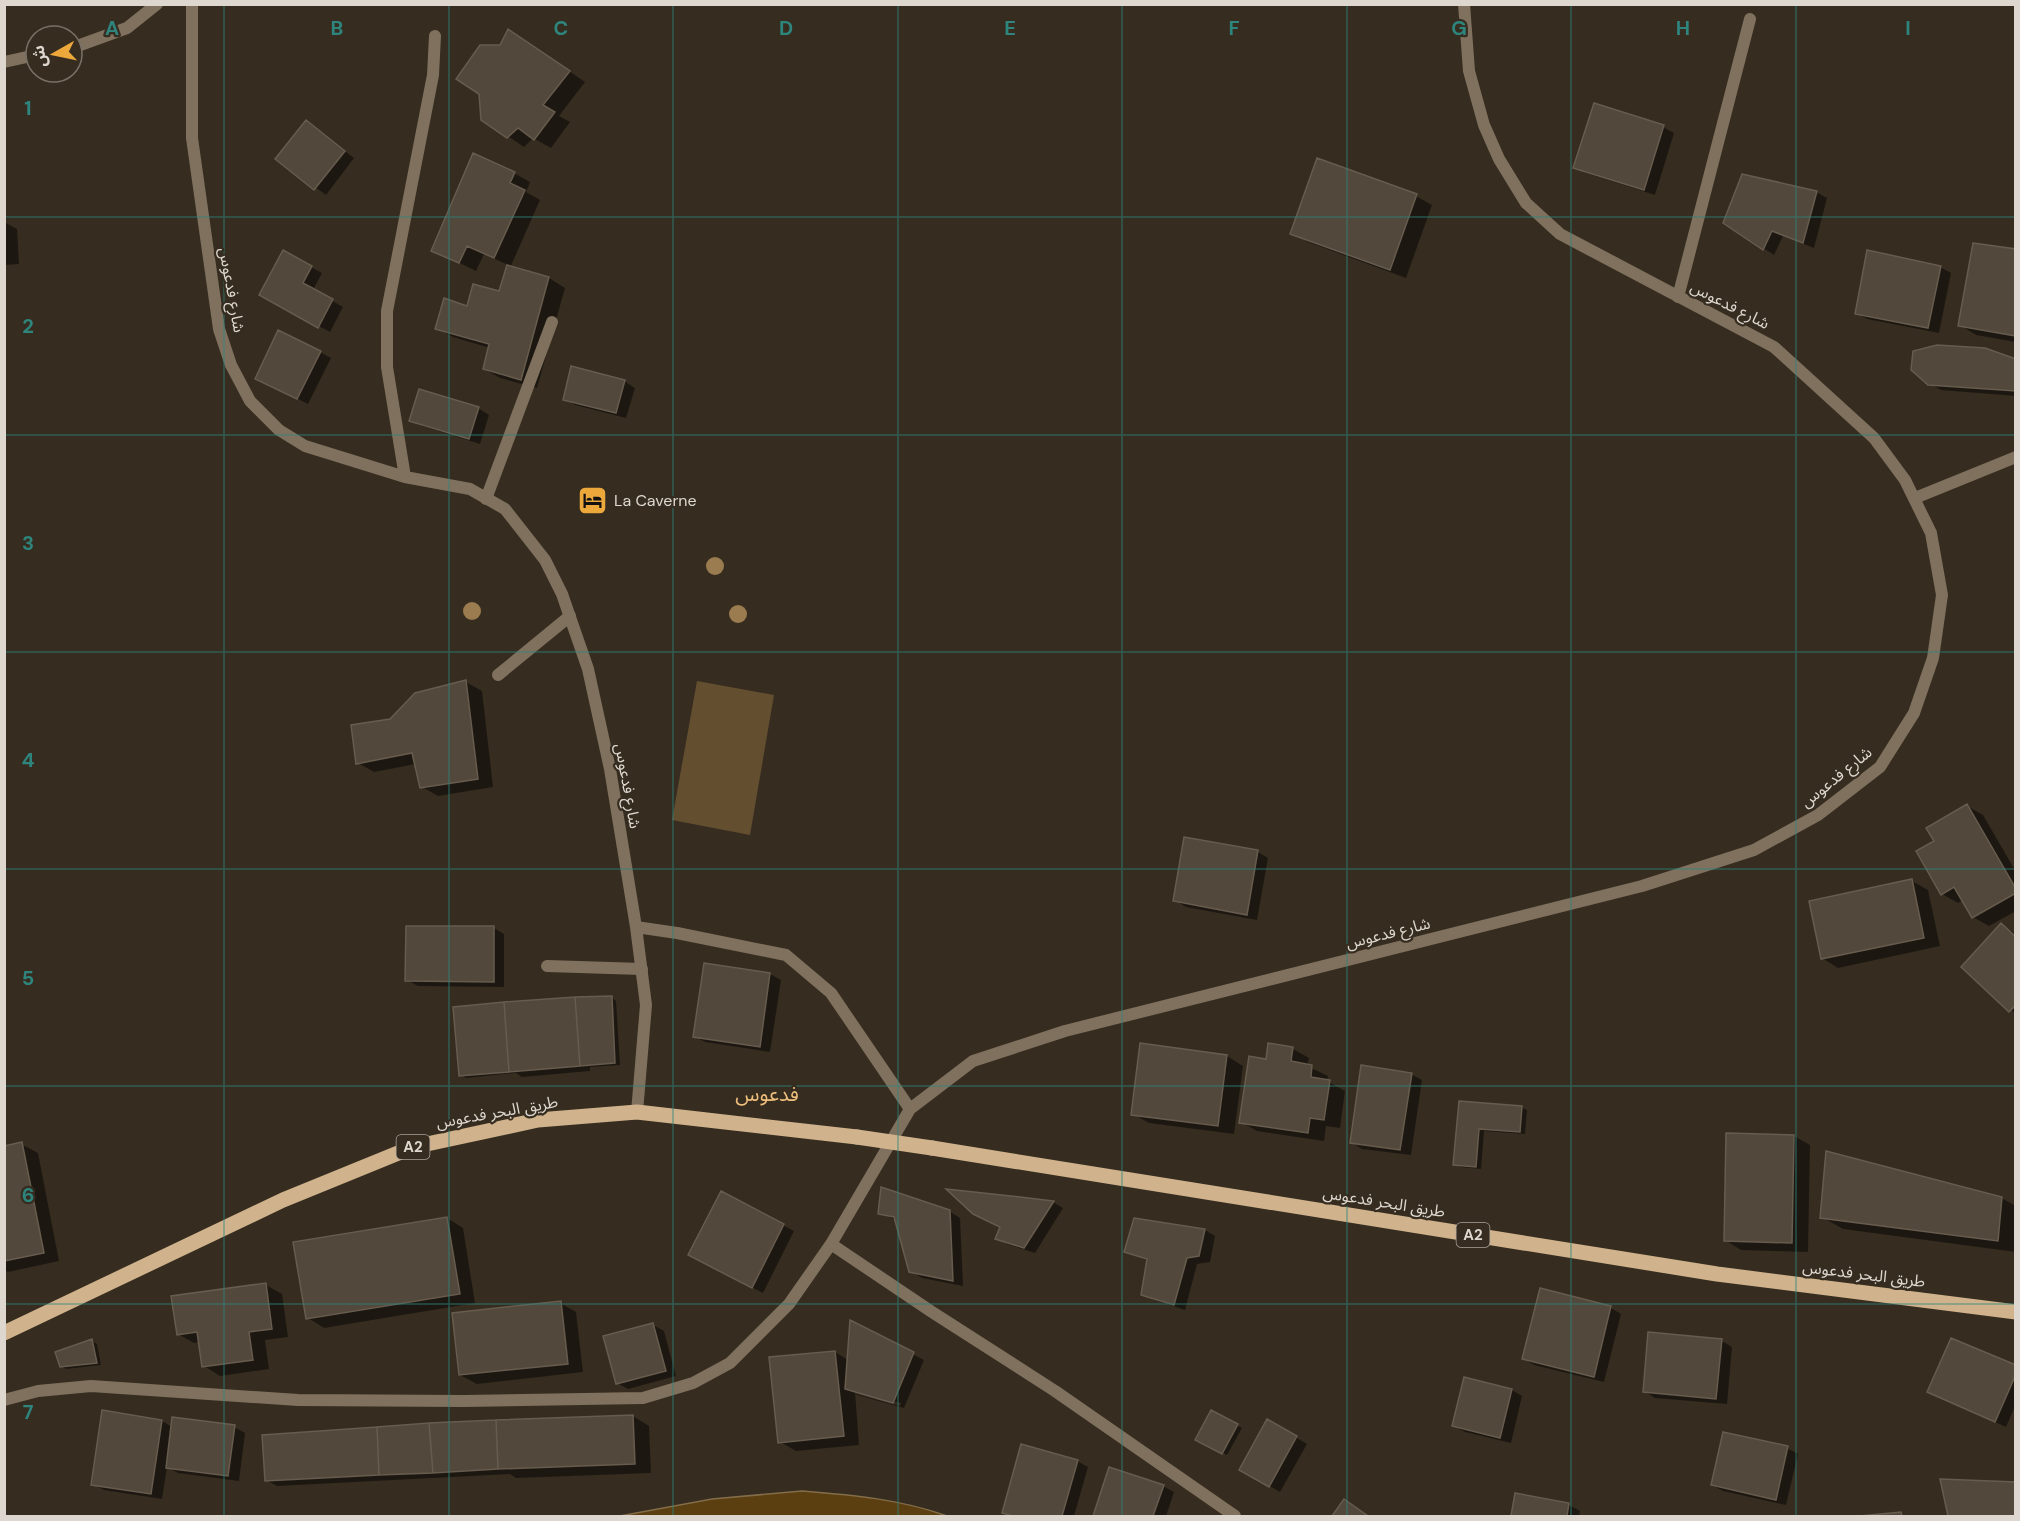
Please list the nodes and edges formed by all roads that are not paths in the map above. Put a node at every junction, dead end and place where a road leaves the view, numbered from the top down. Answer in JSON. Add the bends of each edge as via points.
{"nodes":[{"id":1,"x":157,"y":4,"type":"edge"},
{"id":2,"x":192,"y":4,"type":"edge"},
{"id":3,"x":1464,"y":4,"type":"edge"},
{"id":4,"x":1750,"y":19,"type":"dead end"},
{"id":5,"x":435,"y":36,"type":"dead end"},
{"id":6,"x":84,"y":44,"type":"edge"},
{"id":7,"x":24,"y":58,"type":"edge"},
{"id":8,"x":4,"y":62,"type":"edge"},
{"id":9,"x":1678,"y":297,"type":"junction"},
{"id":10,"x":552,"y":322,"type":"dead end"},
{"id":11,"x":2012,"y":461,"type":"edge"},
{"id":12,"x":405,"y":477,"type":"junction"},
{"id":13,"x":1915,"y":498,"type":"junction"},
{"id":14,"x":486,"y":499,"type":"junction"},
{"id":15,"x":570,"y":616,"type":"junction"},
{"id":16,"x":498,"y":675,"type":"dead end"},
{"id":17,"x":636,"y":927,"type":"junction"},
{"id":18,"x":547,"y":966,"type":"dead end"},
{"id":19,"x":642,"y":969,"type":"junction"},
{"id":20,"x":910,"y":1110,"type":"junction"},
{"id":21,"x":637,"y":1112,"type":"junction"},
{"id":22,"x":831,"y":1244,"type":"junction"},
{"id":23,"x":2016,"y":1312,"type":"edge"},
{"id":24,"x":4,"y":1334,"type":"edge"},
{"id":25,"x":4,"y":1400,"type":"edge"},
{"id":26,"x":1235,"y":1516,"type":"edge"}],
"edges":[{"from":1,"to":6,"type":"street","via":[[127,28]]},
{"from":2,"to":12,"type":"street","name":"شارع فدعوس","via":[[192,138],[219,329],[231,365],[250,401],[279,430],[305,446]]},
{"from":3,"to":9,"type":"street","name":"شارع فدعوس","via":[[1469,71],[1484,125],[1526,203],[1560,234]]},
{"from":4,"to":9,"type":"street"},
{"from":5,"to":12,"type":"street","via":[[432,75],[387,311],[387,367]]},
{"from":7,"to":8,"type":"street"},
{"from":9,"to":13,"type":"street","name":"شارع فدعوس","via":[[1774,346],[1874,438]]},
{"from":10,"to":14,"type":"street"},
{"from":11,"to":13,"type":"street"},
{"from":12,"to":14,"type":"street","name":"شارع فدعوس","via":[[470,489]]},
{"from":13,"to":20,"type":"street","name":"شارع فدعوس","via":[[1931,533],[1942,595],[1933,658],[1914,713],[1880,767],[1818,815],[1754,850],[1642,886],[1054,1034],[973,1061]]},
{"from":14,"to":15,"type":"street","name":"شارع فدعوس","via":[[505,509],[540,552]]},
{"from":15,"to":16,"type":"street"},
{"from":15,"to":17,"type":"street","name":"شارع فدعوس","via":[[588,669],[610,770]]},
{"from":17,"to":19,"type":"street","name":"شارع فدعوس"},
{"from":17,"to":20,"type":"street","via":[[786,955],[831,993]]},
{"from":18,"to":19,"type":"street"},
{"from":19,"to":21,"type":"street","name":"شارع فدعوس","via":[[646,1005]]},
{"from":20,"to":22,"type":"street"},
{"from":21,"to":23,"type":"main road","name":"طريق البحر فدعوس","number":"A2","bridge":true,"via":[[857,1137],[1717,1274]]},
{"from":21,"to":24,"type":"main road","name":"طريق البحر فدعوس","number":"A2","via":[[538,1120],[413,1146],[283,1200]]},
{"from":22,"to":25,"type":"street","via":[[789,1304],[730,1363],[693,1383],[643,1398],[298,1400],[91,1386],[38,1391]]},
{"from":22,"to":26,"type":"street","via":[[1055,1391]]}]}
